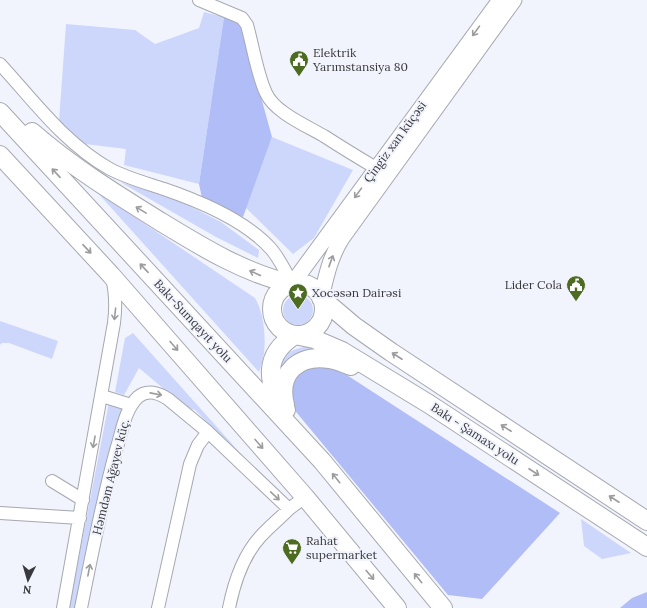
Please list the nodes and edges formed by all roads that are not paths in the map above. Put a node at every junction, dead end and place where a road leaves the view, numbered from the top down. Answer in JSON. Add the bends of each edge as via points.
{"nodes":[{"id":1,"x":199,"y":0,"type":"edge"},
{"id":2,"x":500,"y":0,"type":"edge"},
{"id":3,"x":514,"y":0,"type":"edge"},
{"id":4,"x":219,"y":4,"type":"edge"},
{"id":5,"x":0,"y":64,"type":"edge"},
{"id":6,"x":0,"y":104,"type":"edge"},
{"id":7,"x":0,"y":112,"type":"edge"},
{"id":8,"x":0,"y":155,"type":"edge"},
{"id":9,"x":0,"y":166,"type":"edge"},
{"id":10,"x":376,"y":168,"type":"junction"},
{"id":11,"x":61,"y":220,"type":"junction"},
{"id":12,"x":112,"y":275,"type":"junction"},
{"id":13,"x":292,"y":284,"type":"junction"},
{"id":14,"x":321,"y":298,"type":"junction"},
{"id":15,"x":295,"y":335,"type":"junction"},
{"id":16,"x":102,"y":396,"type":"junction"},
{"id":17,"x":429,"y":404,"type":"junction"},
{"id":18,"x":131,"y":405,"type":"junction"},
{"id":19,"x":287,"y":412,"type":"junction"},
{"id":20,"x":208,"y":432,"type":"junction"},
{"id":21,"x":322,"y":461,"type":"junction"},
{"id":22,"x":52,"y":481,"type":"dead end"},
{"id":23,"x":305,"y":497,"type":"junction"},
{"id":24,"x":83,"y":500,"type":"junction"},
{"id":25,"x":289,"y":509,"type":"junction"},
{"id":26,"x":0,"y":513,"type":"edge"},
{"id":27,"x":80,"y":518,"type":"junction"},
{"id":28,"x":647,"y":521,"type":"edge"},
{"id":29,"x":647,"y":547,"type":"edge"},
{"id":30,"x":63,"y":608,"type":"edge"},
{"id":31,"x":81,"y":608,"type":"edge"},
{"id":32,"x":158,"y":608,"type":"edge"},
{"id":33,"x":229,"y":608,"type":"edge"},
{"id":34,"x":397,"y":608,"type":"edge"},
{"id":35,"x":443,"y":608,"type":"edge"}],
"edges":[{"from":1,"to":4,"type":"street"},
{"from":2,"to":10,"type":"main road","name":"Çingiz xan küçəsi","one_way":true},
{"from":14,"to":3,"type":"main road","one_way":true,"via":[[335,248]]},
{"from":4,"to":10,"type":"street","via":[[242,18],[247,25],[262,82],[266,94],[272,101],[304,126]]},
{"from":5,"to":13,"type":"street","via":[[74,144],[110,169],[217,210],[239,224],[271,248]]},
{"from":13,"to":6,"type":"highway","one_way":true,"via":[[249,270],[195,242],[120,197],[72,165]]},
{"from":21,"to":7,"type":"highway","name":"Bakı-Sumqayıt yolu","one_way":true},
{"from":8,"to":11,"type":"highway"},
{"from":9,"to":11,"type":"street"},
{"from":10,"to":13,"type":"main road","name":"Çingiz xan küçəsi","one_way":true},
{"from":11,"to":12,"type":"highway","one_way":true},
{"from":12,"to":16,"type":"street","one_way":true,"via":[[116,309]]},
{"from":12,"to":23,"type":"highway","one_way":true},
{"from":13,"to":14,"type":"highway","via":[[311,287]]},
{"from":13,"to":15,"type":"highway","via":[[277,294],[272,311],[279,327]]},
{"from":14,"to":15,"type":"highway","via":[[324,312],[319,324],[309,332]]},
{"from":28,"to":14,"type":"highway","name":"Bakı - Şamaxı yolu","one_way":true,"via":[[391,352],[354,326]]},
{"from":15,"to":17,"type":"highway","name":"Bakı - Şamaxı yolu","via":[[320,341],[342,351]]},
{"from":15,"to":19,"type":"highway","via":[[284,342],[271,366],[270,377],[275,393]]},
{"from":16,"to":18,"type":"street"},
{"from":16,"to":24,"type":"street","one_way":true},
{"from":17,"to":19,"type":"highway","via":[[341,362],[315,358],[298,363],[286,375],[283,398]]},
{"from":17,"to":29,"type":"highway","name":"Bakı - Şamaxı yolu","one_way":true},
{"from":18,"to":20,"type":"street","name":"Həmdəm Ağayev küç.","one_way":true,"via":[[146,393],[162,394]]},
{"from":31,"to":18,"type":"street","name":"Həmdəm Ağayev küç.","one_way":true,"via":[[105,490]]},
{"from":19,"to":21,"type":"highway"},
{"from":20,"to":25,"type":"street","name":"Həmdəm Ağayev küç.","one_way":true},
{"from":20,"to":32,"type":"street","via":[[198,445],[190,464]]},
{"from":35,"to":21,"type":"highway","name":"Bakı-Sumqayıt yolu","one_way":true},
{"from":22,"to":24,"type":"street"},
{"from":23,"to":25,"type":"street"},
{"from":23,"to":34,"type":"highway","one_way":true},
{"from":24,"to":27,"type":"street"},
{"from":25,"to":33,"type":"street","via":[[259,538],[244,561],[237,575]]},
{"from":26,"to":27,"type":"street"},
{"from":27,"to":30,"type":"street"}]}
